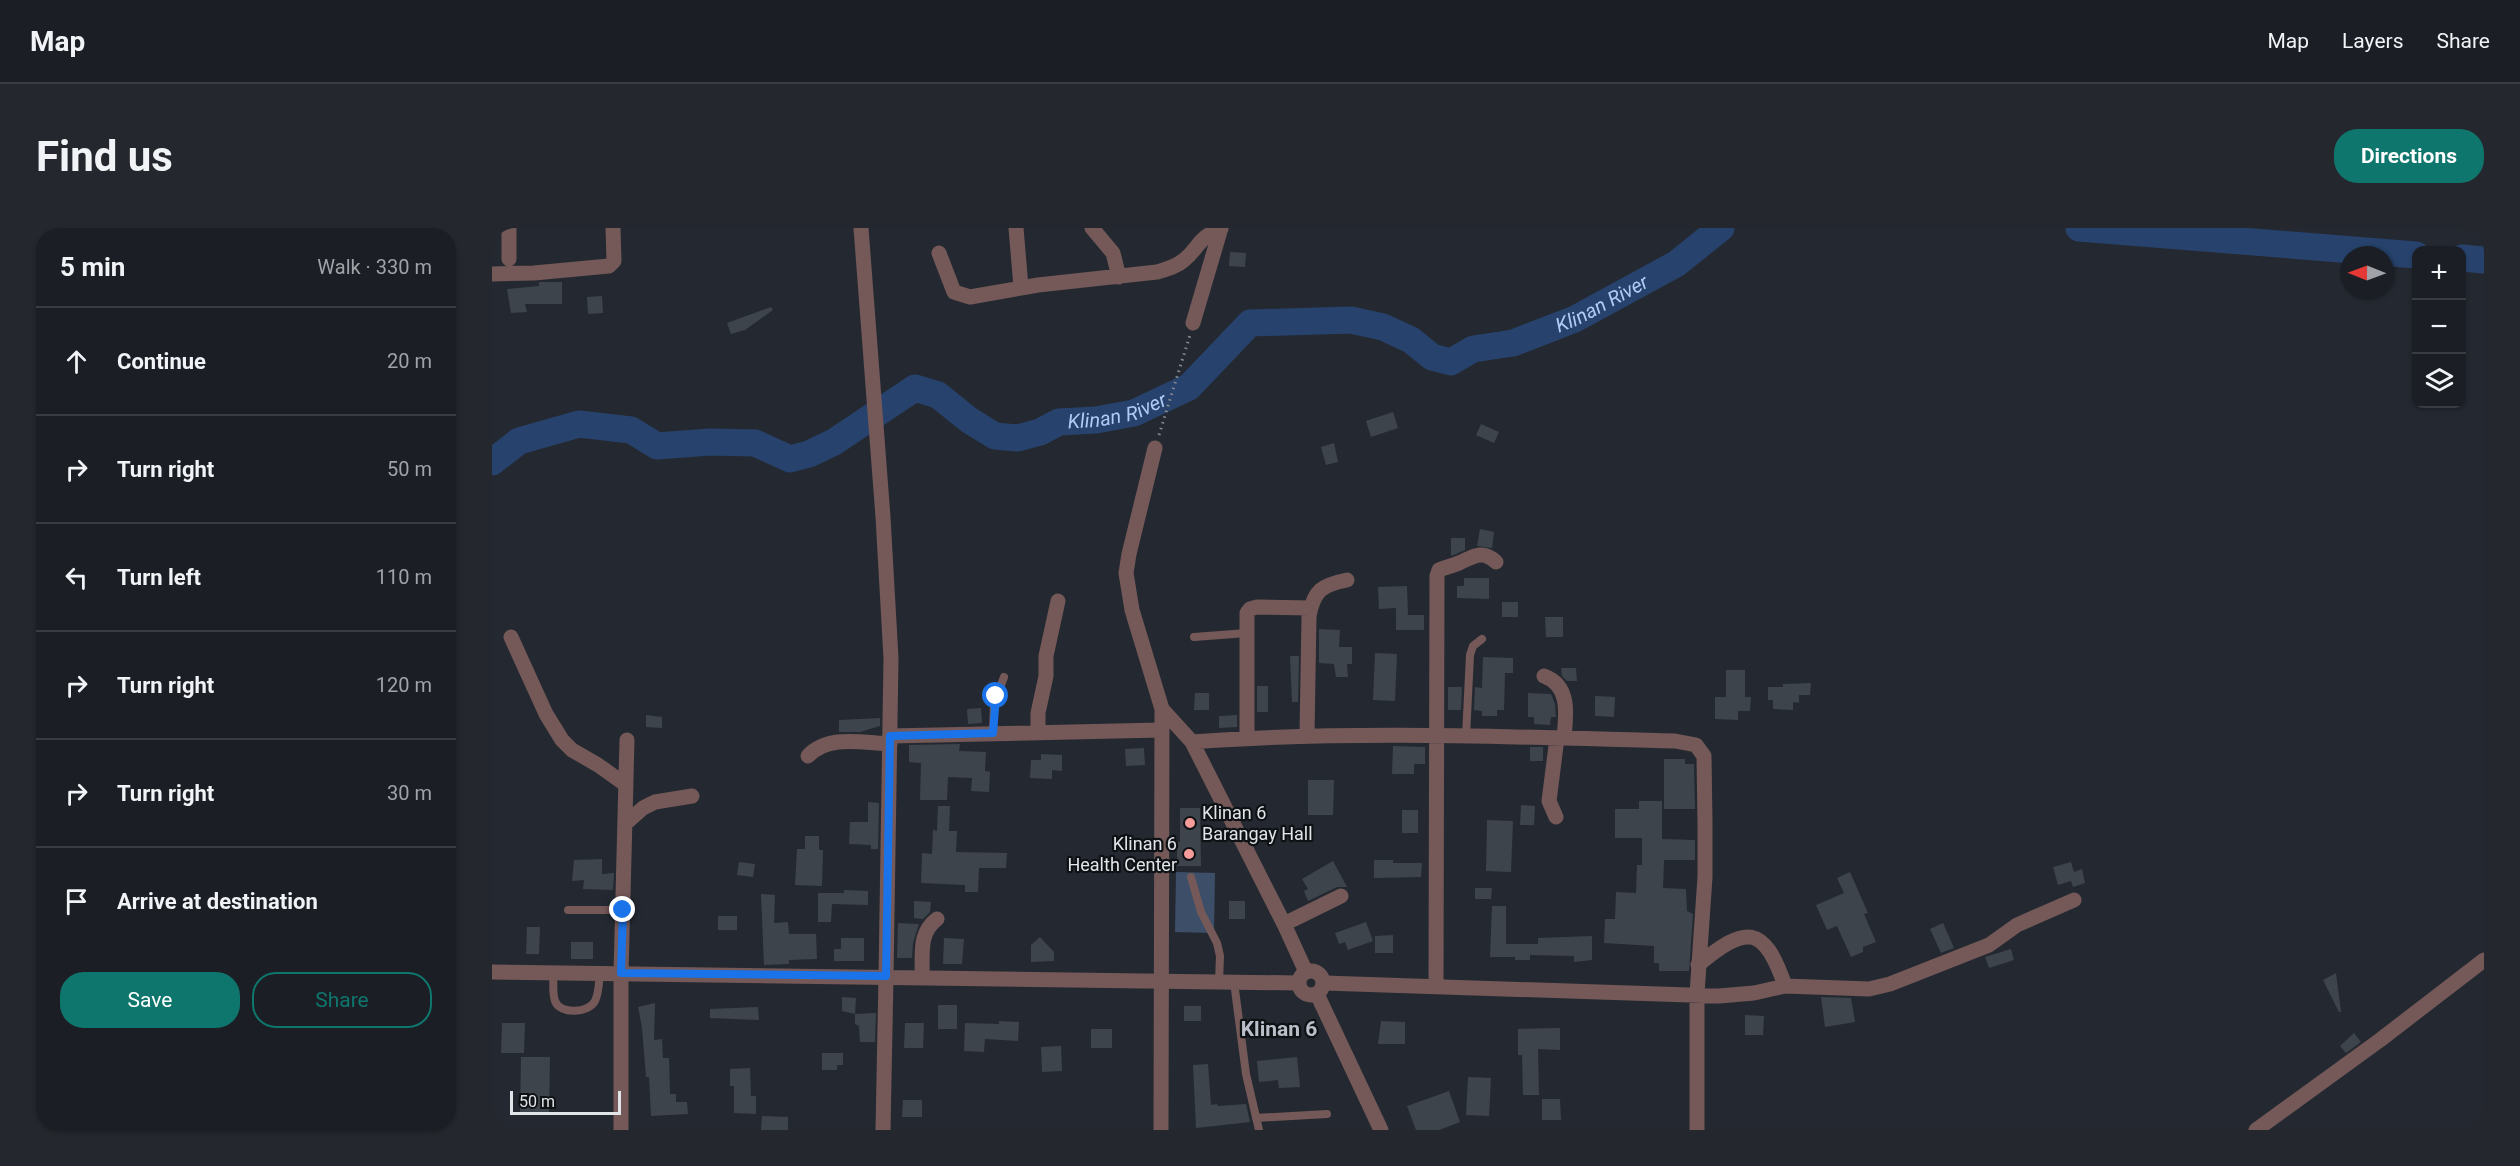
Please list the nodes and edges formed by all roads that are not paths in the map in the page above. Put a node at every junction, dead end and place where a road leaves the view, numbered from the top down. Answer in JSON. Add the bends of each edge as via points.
{"nodes":[{"id":1,"x":509,"y":228,"type":"edge"},
{"id":2,"x":613,"y":228,"type":"edge"},
{"id":3,"x":861,"y":228,"type":"edge"},
{"id":4,"x":1016,"y":228,"type":"edge"},
{"id":5,"x":1092,"y":228,"type":"edge"},
{"id":6,"x":1221,"y":229,"type":"edge"},
{"id":7,"x":939,"y":253,"type":"dead end"},
{"id":8,"x":508,"y":259,"type":"dead end"},
{"id":9,"x":492,"y":273,"type":"edge"},
{"id":10,"x":1119,"y":277,"type":"junction"},
{"id":11,"x":1021,"y":287,"type":"junction"},
{"id":12,"x":1193,"y":323,"type":"road end"},
{"id":13,"x":1155,"y":448,"type":"road end"},
{"id":14,"x":1496,"y":562,"type":"dead end"},
{"id":15,"x":1347,"y":580,"type":"dead end"},
{"id":16,"x":1058,"y":601,"type":"dead end"},
{"id":17,"x":1310,"y":608,"type":"junction"},
{"id":18,"x":1246,"y":633,"type":"junction"},
{"id":19,"x":511,"y":637,"type":"dead end"},
{"id":20,"x":1194,"y":637,"type":"dead end"},
{"id":21,"x":1482,"y":639,"type":"dead end"},
{"id":22,"x":1544,"y":676,"type":"dead end"},
{"id":23,"x":1004,"y":677,"type":"dead end"},
{"id":24,"x":1162,"y":709,"type":"junction"},
{"id":25,"x":1161,"y":730,"type":"junction"},
{"id":26,"x":1038,"y":732,"type":"junction"},
{"id":27,"x":993,"y":733,"type":"junction"},
{"id":28,"x":1307,"y":735,"type":"junction"},
{"id":29,"x":1437,"y":735,"type":"junction"},
{"id":30,"x":1466,"y":736,"type":"junction"},
{"id":31,"x":1247,"y":738,"type":"junction"},
{"id":32,"x":1560,"y":738,"type":"junction"},
{"id":33,"x":627,"y":740,"type":"dead end"},
{"id":34,"x":890,"y":740,"type":"junction"},
{"id":35,"x":1192,"y":742,"type":"junction"},
{"id":36,"x":808,"y":756,"type":"dead end"},
{"id":37,"x":626,"y":785,"type":"junction"},
{"id":38,"x":692,"y":796,"type":"dead end"},
{"id":39,"x":1556,"y":817,"type":"dead end"},
{"id":40,"x":625,"y":824,"type":"junction"},
{"id":41,"x":1191,"y":877,"type":"dead end"},
{"id":42,"x":1341,"y":896,"type":"dead end"},
{"id":43,"x":2074,"y":900,"type":"dead end"},
{"id":44,"x":568,"y":910,"type":"dead end"},
{"id":45,"x":623,"y":910,"type":"junction"},
{"id":46,"x":937,"y":919,"type":"dead end"},
{"id":47,"x":1284,"y":924,"type":"junction"},
{"id":48,"x":2484,"y":960,"type":"edge"},
{"id":49,"x":1698,"y":965,"type":"junction"},
{"id":50,"x":492,"y":972,"type":"edge"},
{"id":51,"x":553,"y":972,"type":"junction"},
{"id":52,"x":600,"y":973,"type":"junction"},
{"id":53,"x":621,"y":973,"type":"junction"},
{"id":54,"x":886,"y":976,"type":"junction"},
{"id":55,"x":922,"y":977,"type":"junction"},
{"id":56,"x":1302,"y":977,"type":"junction"},
{"id":57,"x":1160,"y":981,"type":"junction"},
{"id":58,"x":1226,"y":982,"type":"junction"},
{"id":59,"x":1785,"y":986,"type":"junction"},
{"id":60,"x":1436,"y":987,"type":"junction"},
{"id":61,"x":1320,"y":989,"type":"junction"},
{"id":62,"x":1697,"y":994,"type":"junction"},
{"id":63,"x":1327,"y":1114,"type":"dead end"},
{"id":64,"x":1256,"y":1118,"type":"junction"},
{"id":65,"x":621,"y":1130,"type":"edge"},
{"id":66,"x":883,"y":1130,"type":"edge"},
{"id":67,"x":1161,"y":1130,"type":"edge"},
{"id":68,"x":1259,"y":1130,"type":"edge"},
{"id":69,"x":1381,"y":1130,"type":"edge"},
{"id":70,"x":1697,"y":1130,"type":"edge"},
{"id":71,"x":2256,"y":1130,"type":"edge"}],
"edges":[{"from":1,"to":8,"type":"street"},
{"from":2,"to":9,"type":"street","via":[[614,261],[609,266]]},
{"from":3,"to":34,"type":"street","via":[[891,658]]},
{"from":4,"to":11,"type":"street"},
{"from":5,"to":10,"type":"street","via":[[1113,253]]},
{"from":6,"to":10,"type":"street","via":[[1207,234],[1186,259],[1173,267]]},
{"from":6,"to":12,"type":"street"},
{"from":7,"to":11,"type":"street","via":[[954,292],[961,296]]},
{"from":10,"to":11,"type":"street"},
{"from":13,"to":24,"type":"street","via":[[1126,573],[1132,610]]},
{"from":14,"to":29,"type":"street","via":[[1474,554],[1439,570]]},
{"from":15,"to":17,"type":"street","via":[[1327,584]]},
{"from":16,"to":26,"type":"street","via":[[1046,656]]},
{"from":17,"to":18,"type":"street","via":[[1250,609]]},
{"from":17,"to":28,"type":"street"},
{"from":18,"to":20,"type":"lane"},
{"from":18,"to":31,"type":"street"},
{"from":19,"to":37,"type":"street","via":[[562,740]]},
{"from":21,"to":30,"type":"lane","via":[[1470,655]]},
{"from":22,"to":32,"type":"street","via":[[1559,684],[1564,694]]},
{"from":23,"to":27,"type":"lane","via":[[994,704]]},
{"from":24,"to":25,"type":"street"},
{"from":24,"to":35,"type":"street"},
{"from":25,"to":26,"type":"street"},
{"from":25,"to":57,"type":"street"},
{"from":26,"to":27,"type":"street"},
{"from":27,"to":34,"type":"street"},
{"from":28,"to":29,"type":"street"},
{"from":28,"to":31,"type":"street"},
{"from":29,"to":30,"type":"street"},
{"from":29,"to":60,"type":"street"},
{"from":30,"to":32,"type":"street"},
{"from":31,"to":35,"type":"street"},
{"from":32,"to":39,"type":"street","via":[[1549,801]]},
{"from":32,"to":49,"type":"street","via":[[1675,741],[1691,743],[1704,756],[1705,878]]},
{"from":33,"to":37,"type":"street"},
{"from":34,"to":36,"type":"street","via":[[828,743]]},
{"from":34,"to":54,"type":"street"},
{"from":35,"to":47,"type":"street"},
{"from":37,"to":40,"type":"street"},
{"from":38,"to":40,"type":"street","via":[[654,802]]},
{"from":40,"to":45,"type":"street"},
{"from":41,"to":58,"type":"lane","via":[[1201,912],[1217,943]]},
{"from":42,"to":47,"type":"street"},
{"from":43,"to":59,"type":"street","via":[[2017,925],[1989,945],[1890,984],[1869,989]]},
{"from":44,"to":45,"type":"lane"},
{"from":45,"to":53,"type":"street"},
{"from":46,"to":55,"type":"street","via":[[927,926],[923,936]]},
{"from":47,"to":56,"type":"street"},
{"from":48,"to":71,"type":"street"},
{"from":49,"to":59,"type":"street","via":[[1727,942],[1748,936],[1767,946]]},
{"from":49,"to":62,"type":"street"},
{"from":50,"to":51,"type":"street"},
{"from":51,"to":52,"type":"street"},
{"from":51,"to":52,"type":"lane","via":[[555,1000],[564,1010],[593,1004]]},
{"from":52,"to":53,"type":"street"},
{"from":53,"to":54,"type":"street"},
{"from":53,"to":65,"type":"street"},
{"from":54,"to":55,"type":"street"},
{"from":54,"to":66,"type":"street"},
{"from":55,"to":57,"type":"street"},
{"from":56,"to":58,"type":"street"},
{"from":56,"to":61,"type":"street","via":[[1318,973]]},
{"from":56,"to":61,"type":"street","via":[[1304,994]]},
{"from":57,"to":58,"type":"street"},
{"from":57,"to":67,"type":"street"},
{"from":58,"to":64,"type":"lane"},
{"from":59,"to":62,"type":"street","via":[[1738,995]]},
{"from":60,"to":61,"type":"street"},
{"from":60,"to":62,"type":"street"},
{"from":61,"to":69,"type":"street"},
{"from":62,"to":70,"type":"street"},
{"from":63,"to":64,"type":"lane"},
{"from":64,"to":68,"type":"lane"}]}
